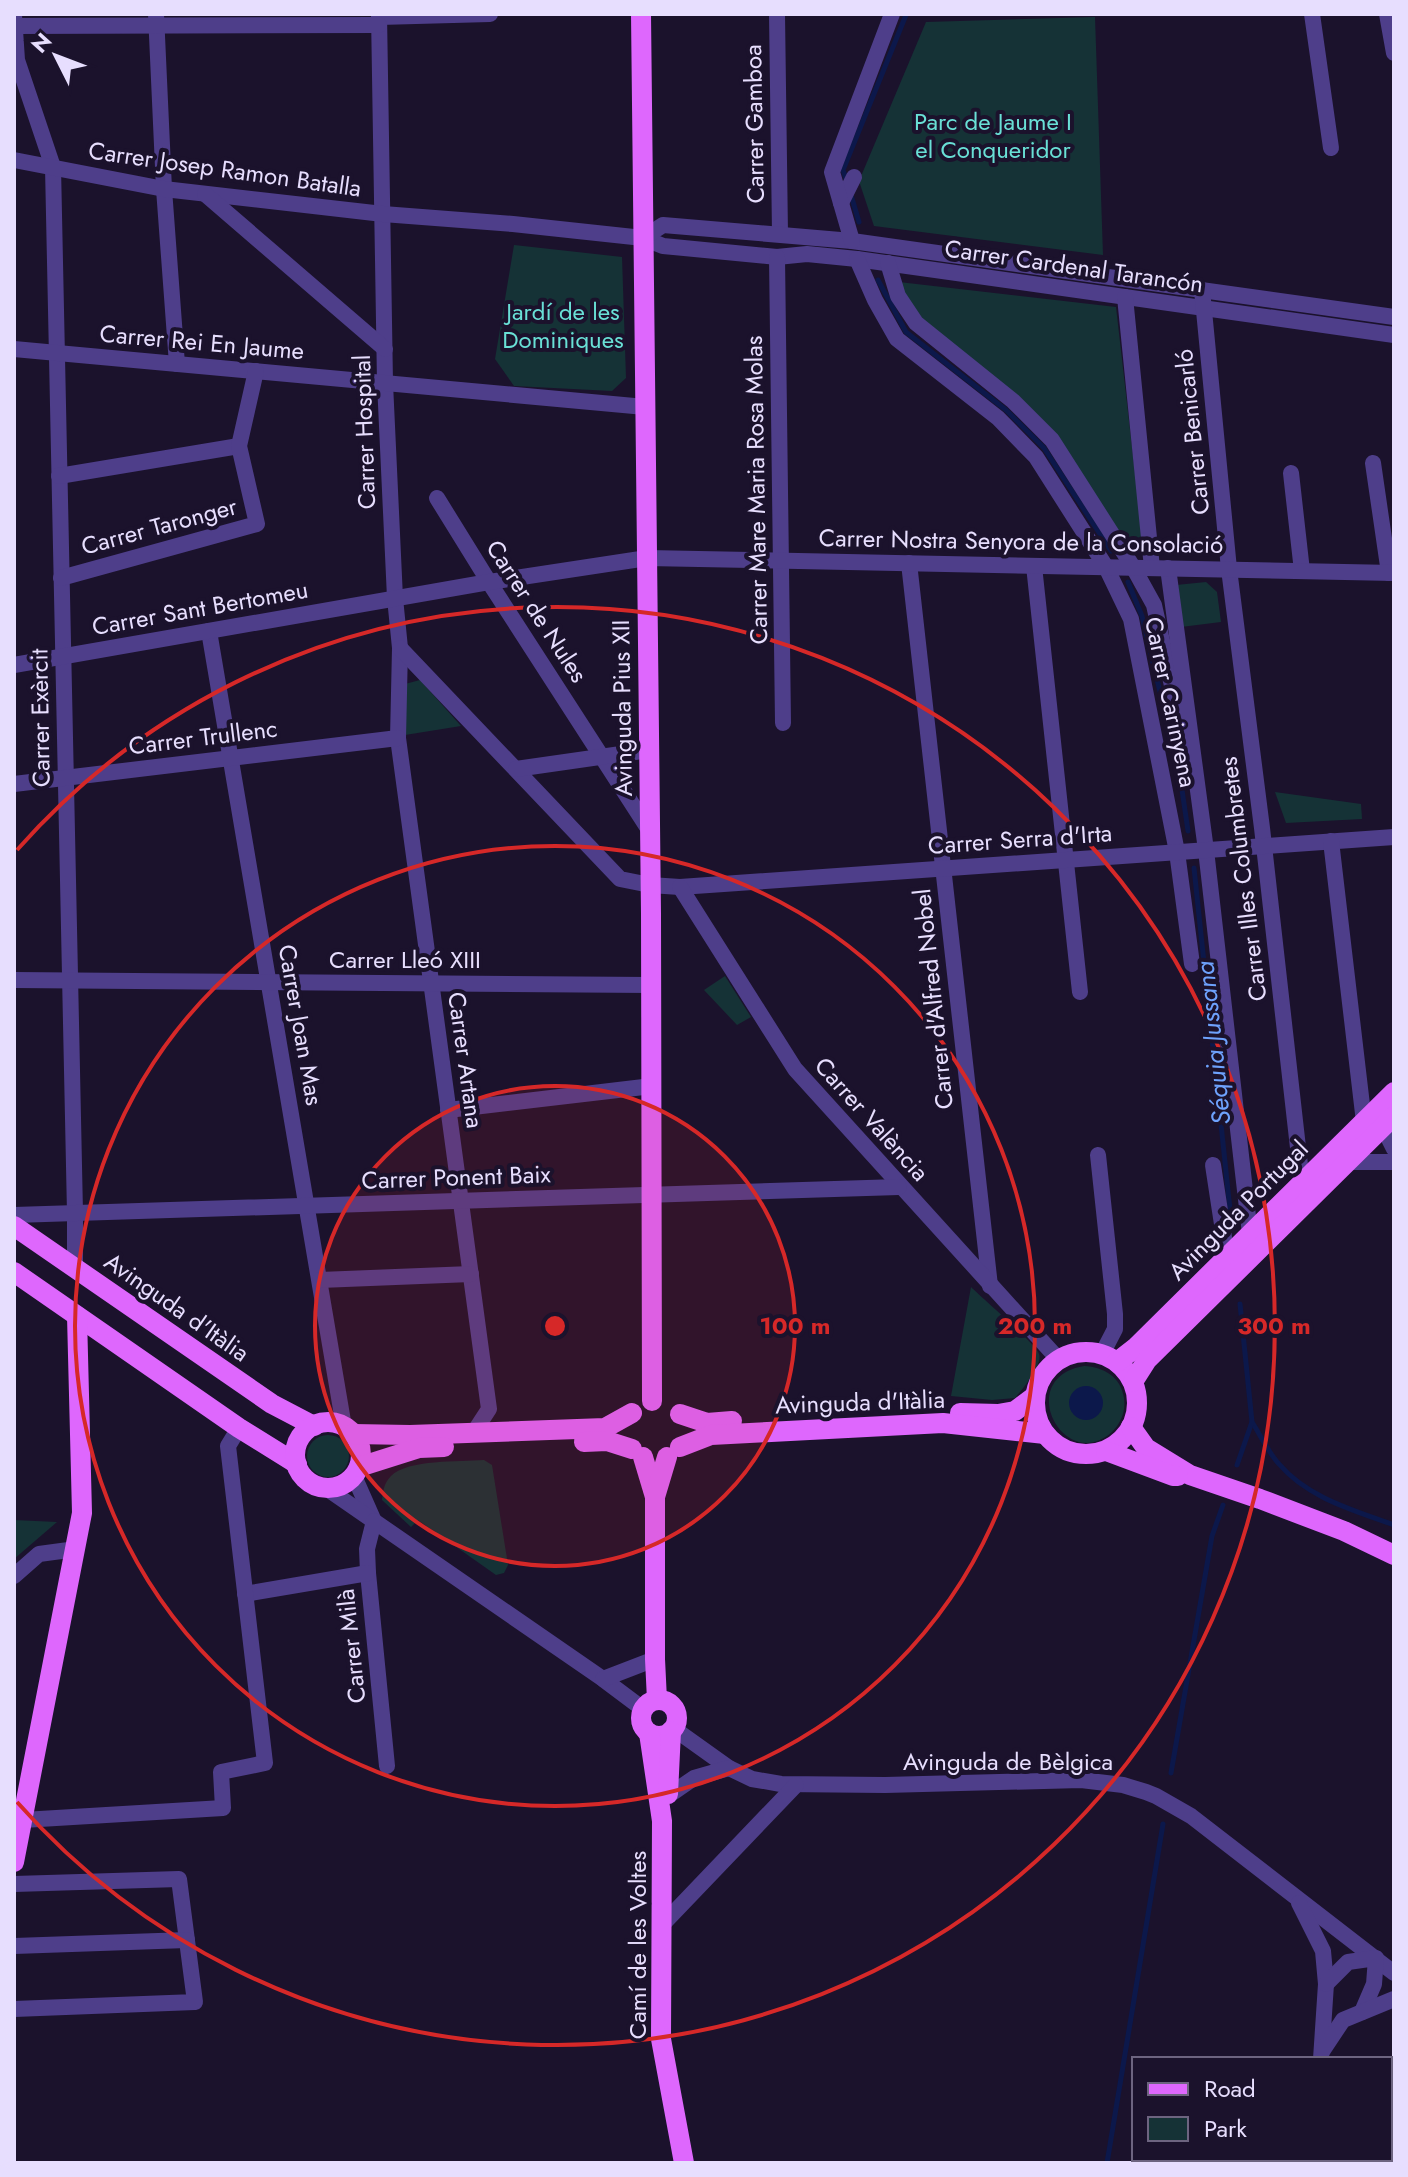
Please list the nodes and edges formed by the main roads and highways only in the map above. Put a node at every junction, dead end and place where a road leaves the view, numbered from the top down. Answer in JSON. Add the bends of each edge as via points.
{"nodes":[{"id":1,"x":641,"y":14,"type":"edge"},
{"id":2,"x":1394,"y":1092,"type":"edge"},
{"id":3,"x":1380,"y":1122,"type":"edge"},
{"id":4,"x":14,"y":1226,"type":"edge"},
{"id":5,"x":14,"y":1272,"type":"edge"},
{"id":6,"x":77,"y":1316,"type":"junction"},
{"id":7,"x":1109,"y":1358,"type":"junction"},
{"id":8,"x":1133,"y":1382,"type":"junction"},
{"id":9,"x":1035,"y":1396,"type":"junction"},
{"id":10,"x":652,"y":1401,"type":"junction"},
{"id":11,"x":632,"y":1413,"type":"junction"},
{"id":12,"x":680,"y":1414,"type":"junction"},
{"id":13,"x":314,"y":1426,"type":"junction"},
{"id":14,"x":1131,"y":1427,"type":"junction"},
{"id":15,"x":349,"y":1430,"type":"junction"},
{"id":16,"x":1045,"y":1434,"type":"junction"},
{"id":17,"x":1106,"y":1451,"type":"junction"},
{"id":18,"x":673,"y":1452,"type":"junction"},
{"id":19,"x":638,"y":1453,"type":"junction"},
{"id":20,"x":297,"y":1464,"type":"junction"},
{"id":21,"x":357,"y":1471,"type":"junction"},
{"id":22,"x":1190,"y":1475,"type":"junction"},
{"id":23,"x":655,"y":1497,"type":"junction"},
{"id":24,"x":1394,"y":1555,"type":"edge"},
{"id":25,"x":650,"y":1705,"type":"junction"},
{"id":26,"x":672,"y":1730,"type":"junction"},
{"id":27,"x":649,"y":1733,"type":"junction"},
{"id":28,"x":662,"y":1821,"type":"junction"},
{"id":29,"x":14,"y":1862,"type":"edge"},
{"id":30,"x":684,"y":2163,"type":"edge"}],
"edges":[{"from":1,"to":10,"type":"main road","name":"Avinguda Pius XII"},
{"from":2,"to":3,"type":"main road","name":"Avinguda Portugal"},
{"from":3,"to":7,"type":"main road","name":"Avinguda Portugal","via":[[1302,1183],[1135,1348]]},
{"from":3,"to":8,"type":"main road","name":"Avinguda Portugal","via":[[1347,1162],[1147,1360]]},
{"from":4,"to":13,"type":"main road","name":"Avinguda d'Itàlia","via":[[272,1404]]},
{"from":5,"to":6,"type":"main road"},
{"from":6,"to":20,"type":"main road"},
{"from":6,"to":29,"type":"main road","via":[[82,1513]]},
{"from":7,"to":8,"type":"main road"},
{"from":7,"to":9,"type":"main road","via":[[1080,1352],[1059,1360],[1043,1376]]},
{"from":8,"to":14,"type":"main road","via":[[1137,1405]]},
{"from":9,"to":12,"type":"main road","name":"Avinguda d'Itàlia","via":[[1015,1411],[998,1414],[707,1423]]},
{"from":9,"to":16,"type":"main road","via":[[1036,1416]]},
{"from":10,"to":11,"type":"main road"},
{"from":10,"to":12,"type":"main road","via":[[665,1402]]},
{"from":11,"to":15,"type":"main road","via":[[605,1428],[410,1435]]},
{"from":11,"to":19,"type":"main road","via":[[626,1431]]},
{"from":12,"to":18,"type":"main road","via":[[685,1430]]},
{"from":13,"to":15,"type":"main road","via":[[334,1423]]},
{"from":13,"to":20,"type":"main road","via":[[298,1442]]},
{"from":14,"to":17,"type":"main road"},
{"from":14,"to":22,"type":"main road","via":[[1146,1448]]},
{"from":15,"to":21,"type":"main road","via":[[361,1449]]},
{"from":16,"to":17,"type":"main road","via":[[1062,1449],[1084,1455]]},
{"from":16,"to":18,"type":"main road","name":"Avinguda d'Itàlia","via":[[943,1423],[711,1435]]},
{"from":17,"to":22,"type":"main road","via":[[1173,1476]]},
{"from":18,"to":19,"type":"main road","via":[[659,1459]]},
{"from":18,"to":23,"type":"main road"},
{"from":19,"to":21,"type":"main road","via":[[607,1441],[419,1448]]},
{"from":19,"to":23,"type":"main road"},
{"from":20,"to":21,"type":"main road","via":[[307,1481],[326,1488],[346,1483]]},
{"from":22,"to":24,"type":"main road","via":[[1344,1531]]},
{"from":23,"to":25,"type":"main road"},
{"from":25,"to":26,"type":"main road","via":[[666,1701],[675,1709]]},
{"from":25,"to":27,"type":"main road","via":[[641,1718]]},
{"from":26,"to":27,"type":"main road","via":[[660,1736]]},
{"from":26,"to":28,"type":"main road","name":"Camí de les Voltes"},
{"from":27,"to":28,"type":"main road","name":"Camí de les Voltes"},
{"from":28,"to":30,"type":"main road","name":"Camí de les Voltes","via":[[661,2039]]}]}
